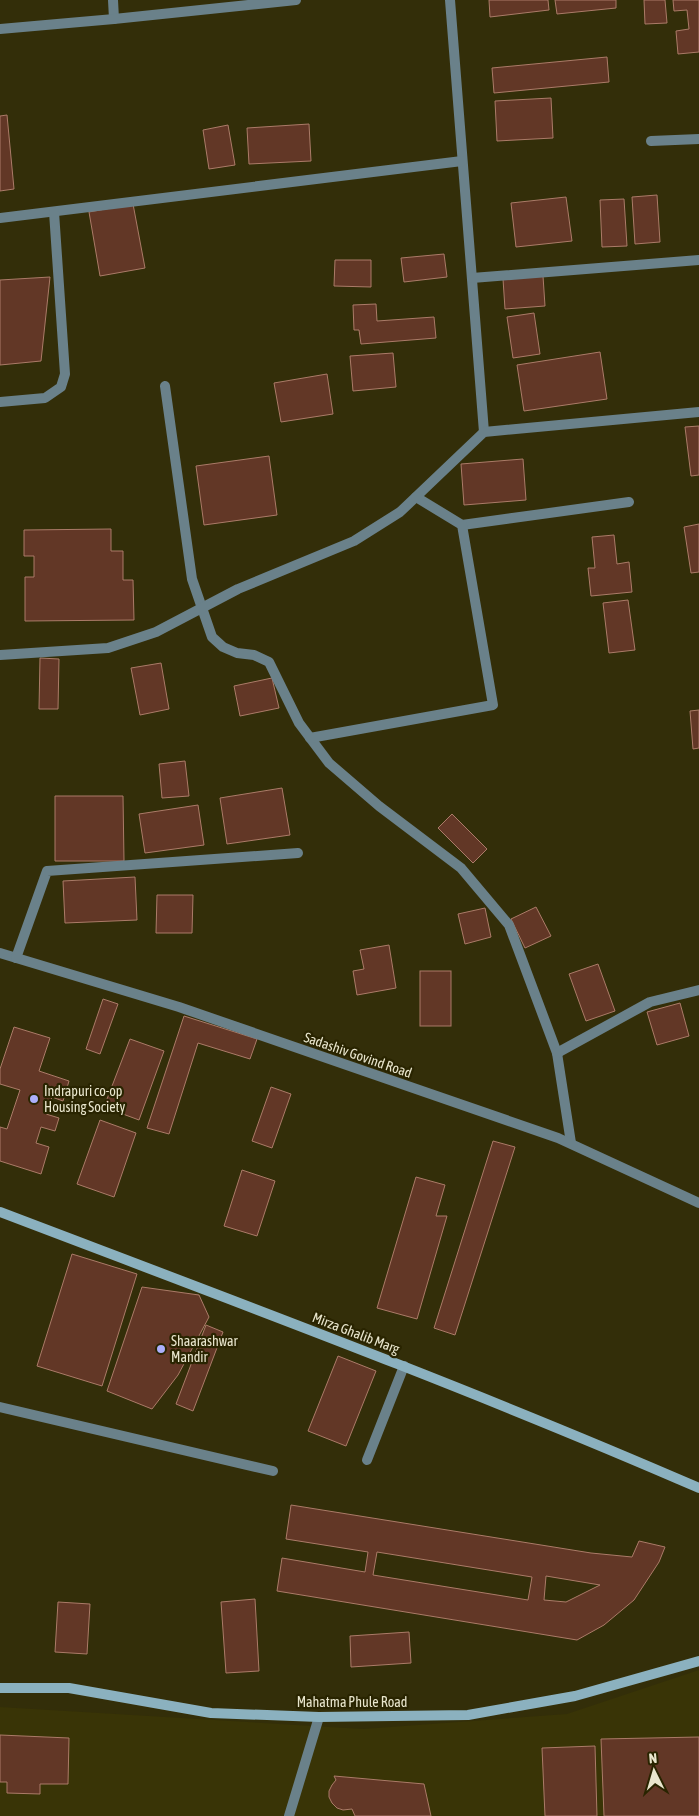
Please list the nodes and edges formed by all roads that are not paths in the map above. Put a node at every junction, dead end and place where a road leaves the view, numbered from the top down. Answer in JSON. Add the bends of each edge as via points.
{"nodes":[{"id":1,"x":113,"y":0,"type":"edge"},
{"id":2,"x":296,"y":0,"type":"edge"},
{"id":3,"x":450,"y":0,"type":"edge"},
{"id":4,"x":114,"y":19,"type":"junction"},
{"id":5,"x":0,"y":29,"type":"edge"},
{"id":6,"x":699,"y":139,"type":"edge"},
{"id":7,"x":651,"y":141,"type":"dead end"},
{"id":8,"x":462,"y":160,"type":"junction"},
{"id":9,"x":54,"y":212,"type":"junction"},
{"id":10,"x":0,"y":218,"type":"edge"},
{"id":11,"x":699,"y":260,"type":"edge"},
{"id":12,"x":472,"y":278,"type":"junction"},
{"id":13,"x":165,"y":386,"type":"dead end"},
{"id":14,"x":0,"y":402,"type":"edge"},
{"id":15,"x":699,"y":412,"type":"edge"},
{"id":16,"x":484,"y":432,"type":"junction"},
{"id":17,"x":416,"y":497,"type":"junction"},
{"id":18,"x":629,"y":502,"type":"dead end"},
{"id":19,"x":462,"y":525,"type":"junction"},
{"id":20,"x":202,"y":608,"type":"junction"},
{"id":21,"x":0,"y":655,"type":"edge"},
{"id":22,"x":310,"y":738,"type":"junction"},
{"id":23,"x":298,"y":853,"type":"dead end"},
{"id":24,"x":0,"y":953,"type":"edge"},
{"id":25,"x":16,"y":958,"type":"junction"},
{"id":26,"x":699,"y":990,"type":"edge"},
{"id":27,"x":557,"y":1053,"type":"junction"},
{"id":28,"x":571,"y":1144,"type":"junction"},
{"id":29,"x":699,"y":1203,"type":"edge"},
{"id":30,"x":0,"y":1212,"type":"edge"},
{"id":31,"x":404,"y":1366,"type":"junction"},
{"id":32,"x":0,"y":1407,"type":"edge"},
{"id":33,"x":367,"y":1460,"type":"dead end"},
{"id":34,"x":273,"y":1471,"type":"dead end"},
{"id":35,"x":699,"y":1488,"type":"edge"},
{"id":36,"x":699,"y":1661,"type":"edge"},
{"id":37,"x":0,"y":1688,"type":"edge"},
{"id":38,"x":319,"y":1717,"type":"junction"},
{"id":39,"x":289,"y":1816,"type":"edge"}],
"edges":[{"from":1,"to":4,"type":"street"},
{"from":2,"to":4,"type":"street"},
{"from":3,"to":8,"type":"street"},
{"from":4,"to":5,"type":"street"},
{"from":6,"to":7,"type":"street"},
{"from":8,"to":9,"type":"street"},
{"from":8,"to":12,"type":"street"},
{"from":9,"to":10,"type":"street"},
{"from":9,"to":14,"type":"street","via":[[65,374],[61,388],[45,398]]},
{"from":11,"to":12,"type":"street"},
{"from":12,"to":16,"type":"street"},
{"from":13,"to":20,"type":"street","via":[[192,579]]},
{"from":15,"to":16,"type":"street"},
{"from":16,"to":17,"type":"street"},
{"from":17,"to":19,"type":"street"},
{"from":17,"to":20,"type":"street","via":[[400,512],[354,541],[238,589]]},
{"from":18,"to":19,"type":"street"},
{"from":19,"to":22,"type":"street","via":[[493,705]]},
{"from":20,"to":21,"type":"street","via":[[156,632],[108,648]]},
{"from":20,"to":22,"type":"street","via":[[212,637],[223,647],[237,653],[254,654],[269,662],[299,723]]},
{"from":22,"to":27,"type":"street","via":[[329,763],[379,806],[461,868],[509,925]]},
{"from":23,"to":25,"type":"street","via":[[47,871]]},
{"from":24,"to":25,"type":"street","name":"Sadashiv Govind Road"},
{"from":25,"to":28,"type":"street","name":"Sadashiv Govind Road","via":[[179,1008]]},
{"from":26,"to":27,"type":"street","via":[[650,1002]]},
{"from":27,"to":28,"type":"street"},
{"from":28,"to":29,"type":"street","name":"Sadashiv Govind Road"},
{"from":30,"to":31,"type":"street","name":"Mirza Ghalib Marg"},
{"from":31,"to":33,"type":"street"},
{"from":31,"to":35,"type":"street","name":"Mirza Ghalib Marg"},
{"from":32,"to":34,"type":"street"},
{"from":36,"to":38,"type":"street","name":"Mahatma Phule Road","via":[[575,1696],[468,1715]]},
{"from":37,"to":38,"type":"street","name":"Mahatma Phule Road","via":[[69,1688],[211,1713]]},
{"from":38,"to":39,"type":"street"}]}
